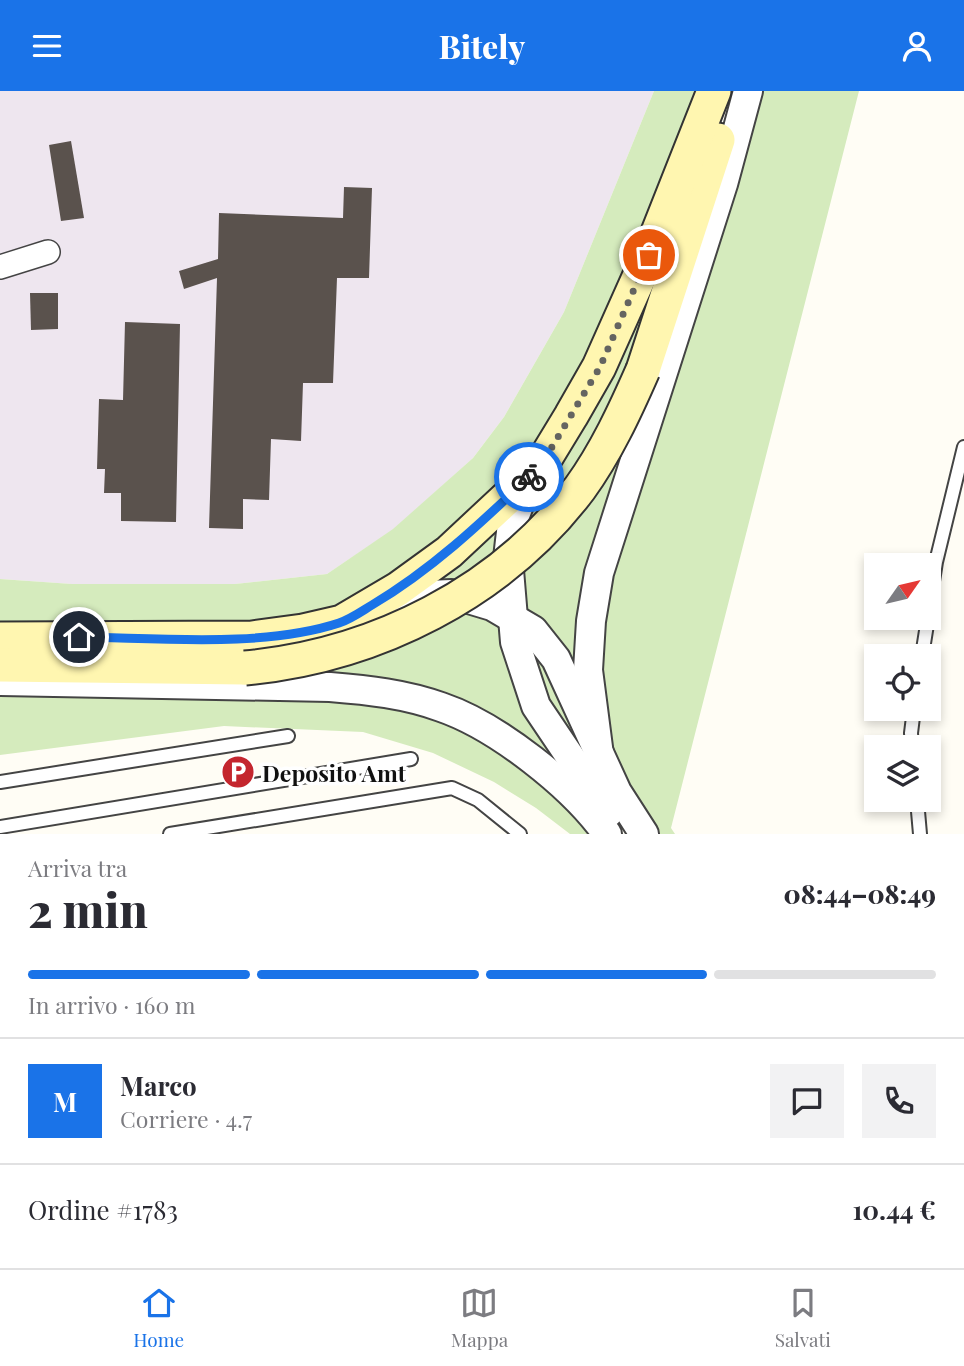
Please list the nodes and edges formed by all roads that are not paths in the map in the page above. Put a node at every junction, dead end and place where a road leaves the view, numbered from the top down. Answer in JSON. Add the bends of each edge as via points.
{"nodes":[{"id":1,"x":714,"y":91,"type":"edge"},
{"id":2,"x":734,"y":91,"type":"edge"},
{"id":3,"x":748,"y":91,"type":"edge"},
{"id":4,"x":48,"y":252,"type":"dead end"},
{"id":5,"x":0,"y":267,"type":"edge"},
{"id":6,"x":964,"y":447,"type":"edge"},
{"id":7,"x":540,"y":467,"type":"junction"},
{"id":8,"x":938,"y":553,"type":"edge"},
{"id":9,"x":512,"y":617,"type":"junction"},
{"id":10,"x":342,"y":622,"type":"junction"},
{"id":11,"x":0,"y":639,"type":"edge"},
{"id":12,"x":0,"y":665,"type":"edge"},
{"id":13,"x":0,"y":681,"type":"edge"},
{"id":14,"x":288,"y":736,"type":"dead end"},
{"id":15,"x":599,"y":755,"type":"junction"},
{"id":16,"x":411,"y":759,"type":"dead end"},
{"id":17,"x":0,"y":782,"type":"edge"},
{"id":18,"x":918,"y":812,"type":"edge"},
{"id":19,"x":0,"y":827,"type":"edge"},
{"id":20,"x":170,"y":834,"type":"edge"},
{"id":21,"x":520,"y":834,"type":"edge"},
{"id":22,"x":607,"y":834,"type":"edge"},
{"id":23,"x":622,"y":834,"type":"edge"},
{"id":24,"x":644,"y":834,"type":"edge"},
{"id":25,"x":920,"y":834,"type":"edge"}],
"edges":[{"from":1,"to":7,"type":"main road","via":[[600,367]]},
{"from":2,"to":12,"type":"main road","bridge":true,"via":[[626,410],[580,487],[506,564],[425,617],[380,636],[274,665]]},
{"from":3,"to":15,"type":"street","via":[[723,184],[599,573],[588,670]]},
{"from":4,"to":5,"type":"street"},
{"from":6,"to":8,"type":"lane"},
{"from":7,"to":9,"type":"street","via":[[513,523],[508,558]]},
{"from":7,"to":10,"type":"main road","via":[[449,552]]},
{"from":9,"to":10,"type":"street","via":[[475,599],[452,594],[426,595]]},
{"from":9,"to":15,"type":"street","via":[[533,630],[556,659]]},
{"from":9,"to":23,"type":"street","via":[[515,642],[536,706]]},
{"from":10,"to":11,"type":"main road","via":[[252,638]]},
{"from":13,"to":22,"type":"street","via":[[330,687],[414,699],[444,707],[512,745],[582,804]]},
{"from":14,"to":17,"type":"lane"},
{"from":15,"to":24,"type":"street"},
{"from":16,"to":19,"type":"lane"},
{"from":18,"to":25,"type":"lane"},
{"from":20,"to":21,"type":"lane","via":[[452,788],[478,800]]}]}
